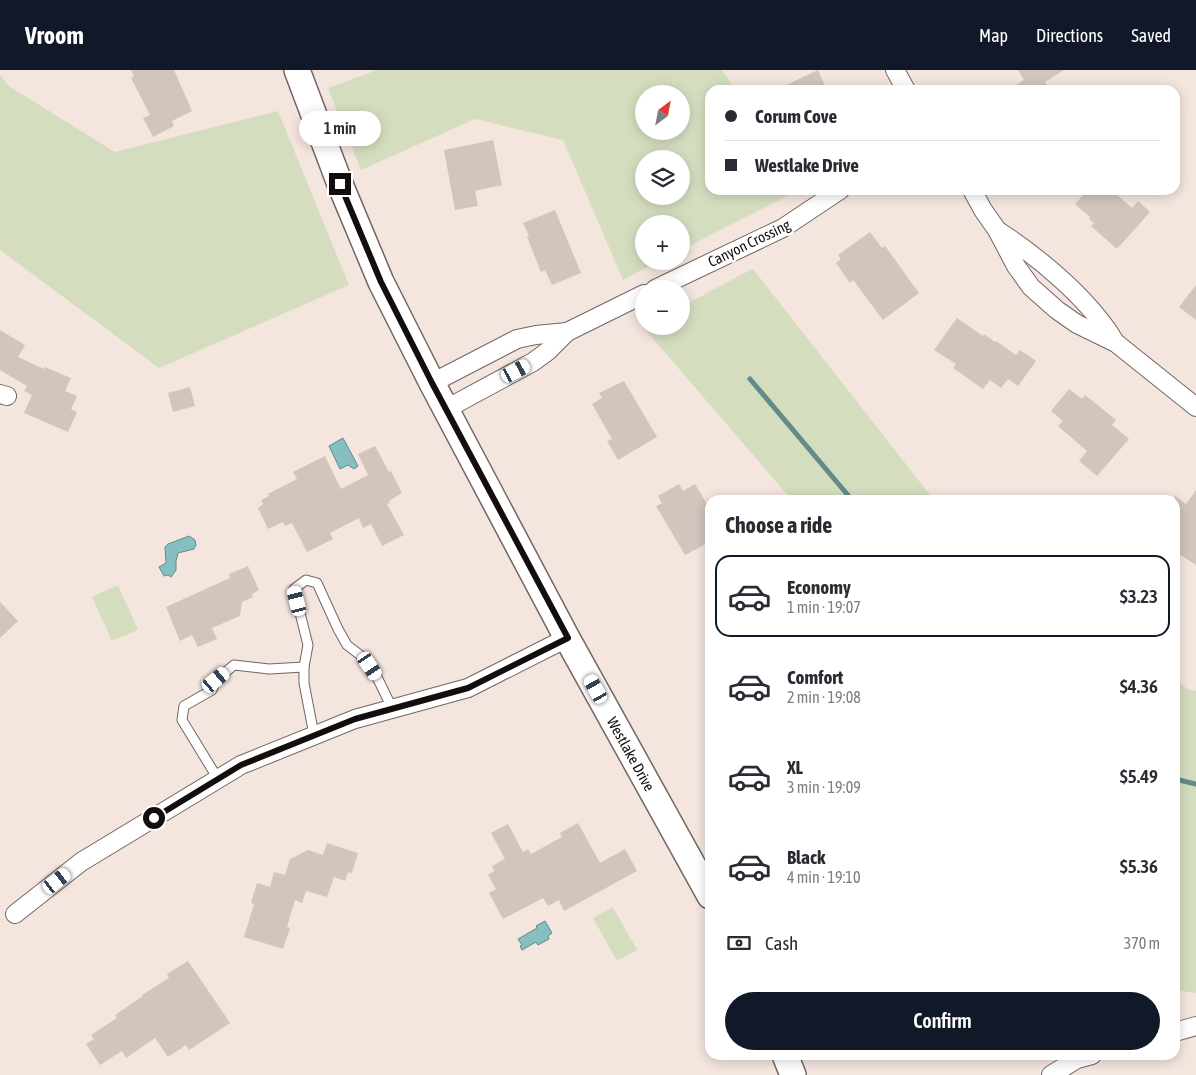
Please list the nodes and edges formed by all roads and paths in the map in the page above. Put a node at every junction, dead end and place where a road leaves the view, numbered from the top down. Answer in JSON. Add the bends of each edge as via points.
{"nodes":[{"id":1,"x":296,"y":70,"type":"edge"},
{"id":2,"x":895,"y":70,"type":"edge"},
{"id":3,"x":903,"y":85,"type":"edge"},
{"id":4,"x":833,"y":195,"type":"edge"},
{"id":5,"x":974,"y":195,"type":"edge"},
{"id":6,"x":997,"y":230,"type":"junction"},
{"id":7,"x":674,"y":280,"type":"edge"},
{"id":8,"x":635,"y":298,"type":"edge"},
{"id":9,"x":567,"y":332,"type":"junction"},
{"id":10,"x":1116,"y":343,"type":"junction"},
{"id":11,"x":432,"y":383,"type":"junction"},
{"id":12,"x":1196,"y":407,"type":"edge"},
{"id":13,"x":446,"y":409,"type":"junction"},
{"id":14,"x":568,"y":638,"type":"junction"},
{"id":15,"x":304,"y":667,"type":"junction"},
{"id":16,"x":392,"y":708,"type":"junction"},
{"id":17,"x":314,"y":735,"type":"junction"},
{"id":18,"x":218,"y":779,"type":"junction"},
{"id":19,"x":705,"y":887,"type":"edge"},
{"id":20,"x":16,"y":914,"type":"dead end"},
{"id":21,"x":1196,"y":1026,"type":"edge"},
{"id":22,"x":1180,"y":1031,"type":"edge"},
{"id":23,"x":787,"y":1060,"type":"edge"},
{"id":24,"x":1075,"y":1060,"type":"edge"},
{"id":25,"x":793,"y":1075,"type":"edge"},
{"id":26,"x":1051,"y":1075,"type":"edge"}],
"edges":[{"from":1,"to":11,"type":"street","name":"Westlake Drive","via":[[378,273]]},
{"from":2,"to":3,"type":"street"},
{"from":4,"to":7,"type":"street","name":"Canyon Crossing","via":[[784,228]]},
{"from":5,"to":6,"type":"street"},
{"from":6,"to":10,"type":"street","via":[[1084,301]]},
{"from":6,"to":10,"type":"street","via":[[1031,287],[1077,324]]},
{"from":8,"to":9,"type":"street"},
{"from":9,"to":11,"type":"street","via":[[517,339]]},
{"from":9,"to":13,"type":"street","via":[[533,362]]},
{"from":10,"to":12,"type":"street"},
{"from":11,"to":13,"type":"street","name":"Westlake Drive"},
{"from":13,"to":14,"type":"street","name":"Westlake Drive"},
{"from":14,"to":16,"type":"street","via":[[468,688]]},
{"from":14,"to":19,"type":"street","name":"Westlake Drive"},
{"from":15,"to":16,"type":"lane","via":[[308,645],[294,589],[306,580],[317,583],[347,645],[364,658]]},
{"from":15,"to":17,"type":"lane"},
{"from":15,"to":18,"type":"lane","via":[[269,669],[234,665],[216,680],[212,690],[184,706],[182,720]]},
{"from":16,"to":17,"type":"street"},
{"from":17,"to":18,"type":"street","via":[[241,765]]},
{"from":18,"to":20,"type":"street","via":[[82,862]]},
{"from":21,"to":22,"type":"street"},
{"from":23,"to":25,"type":"street"},
{"from":24,"to":26,"type":"street"}]}
